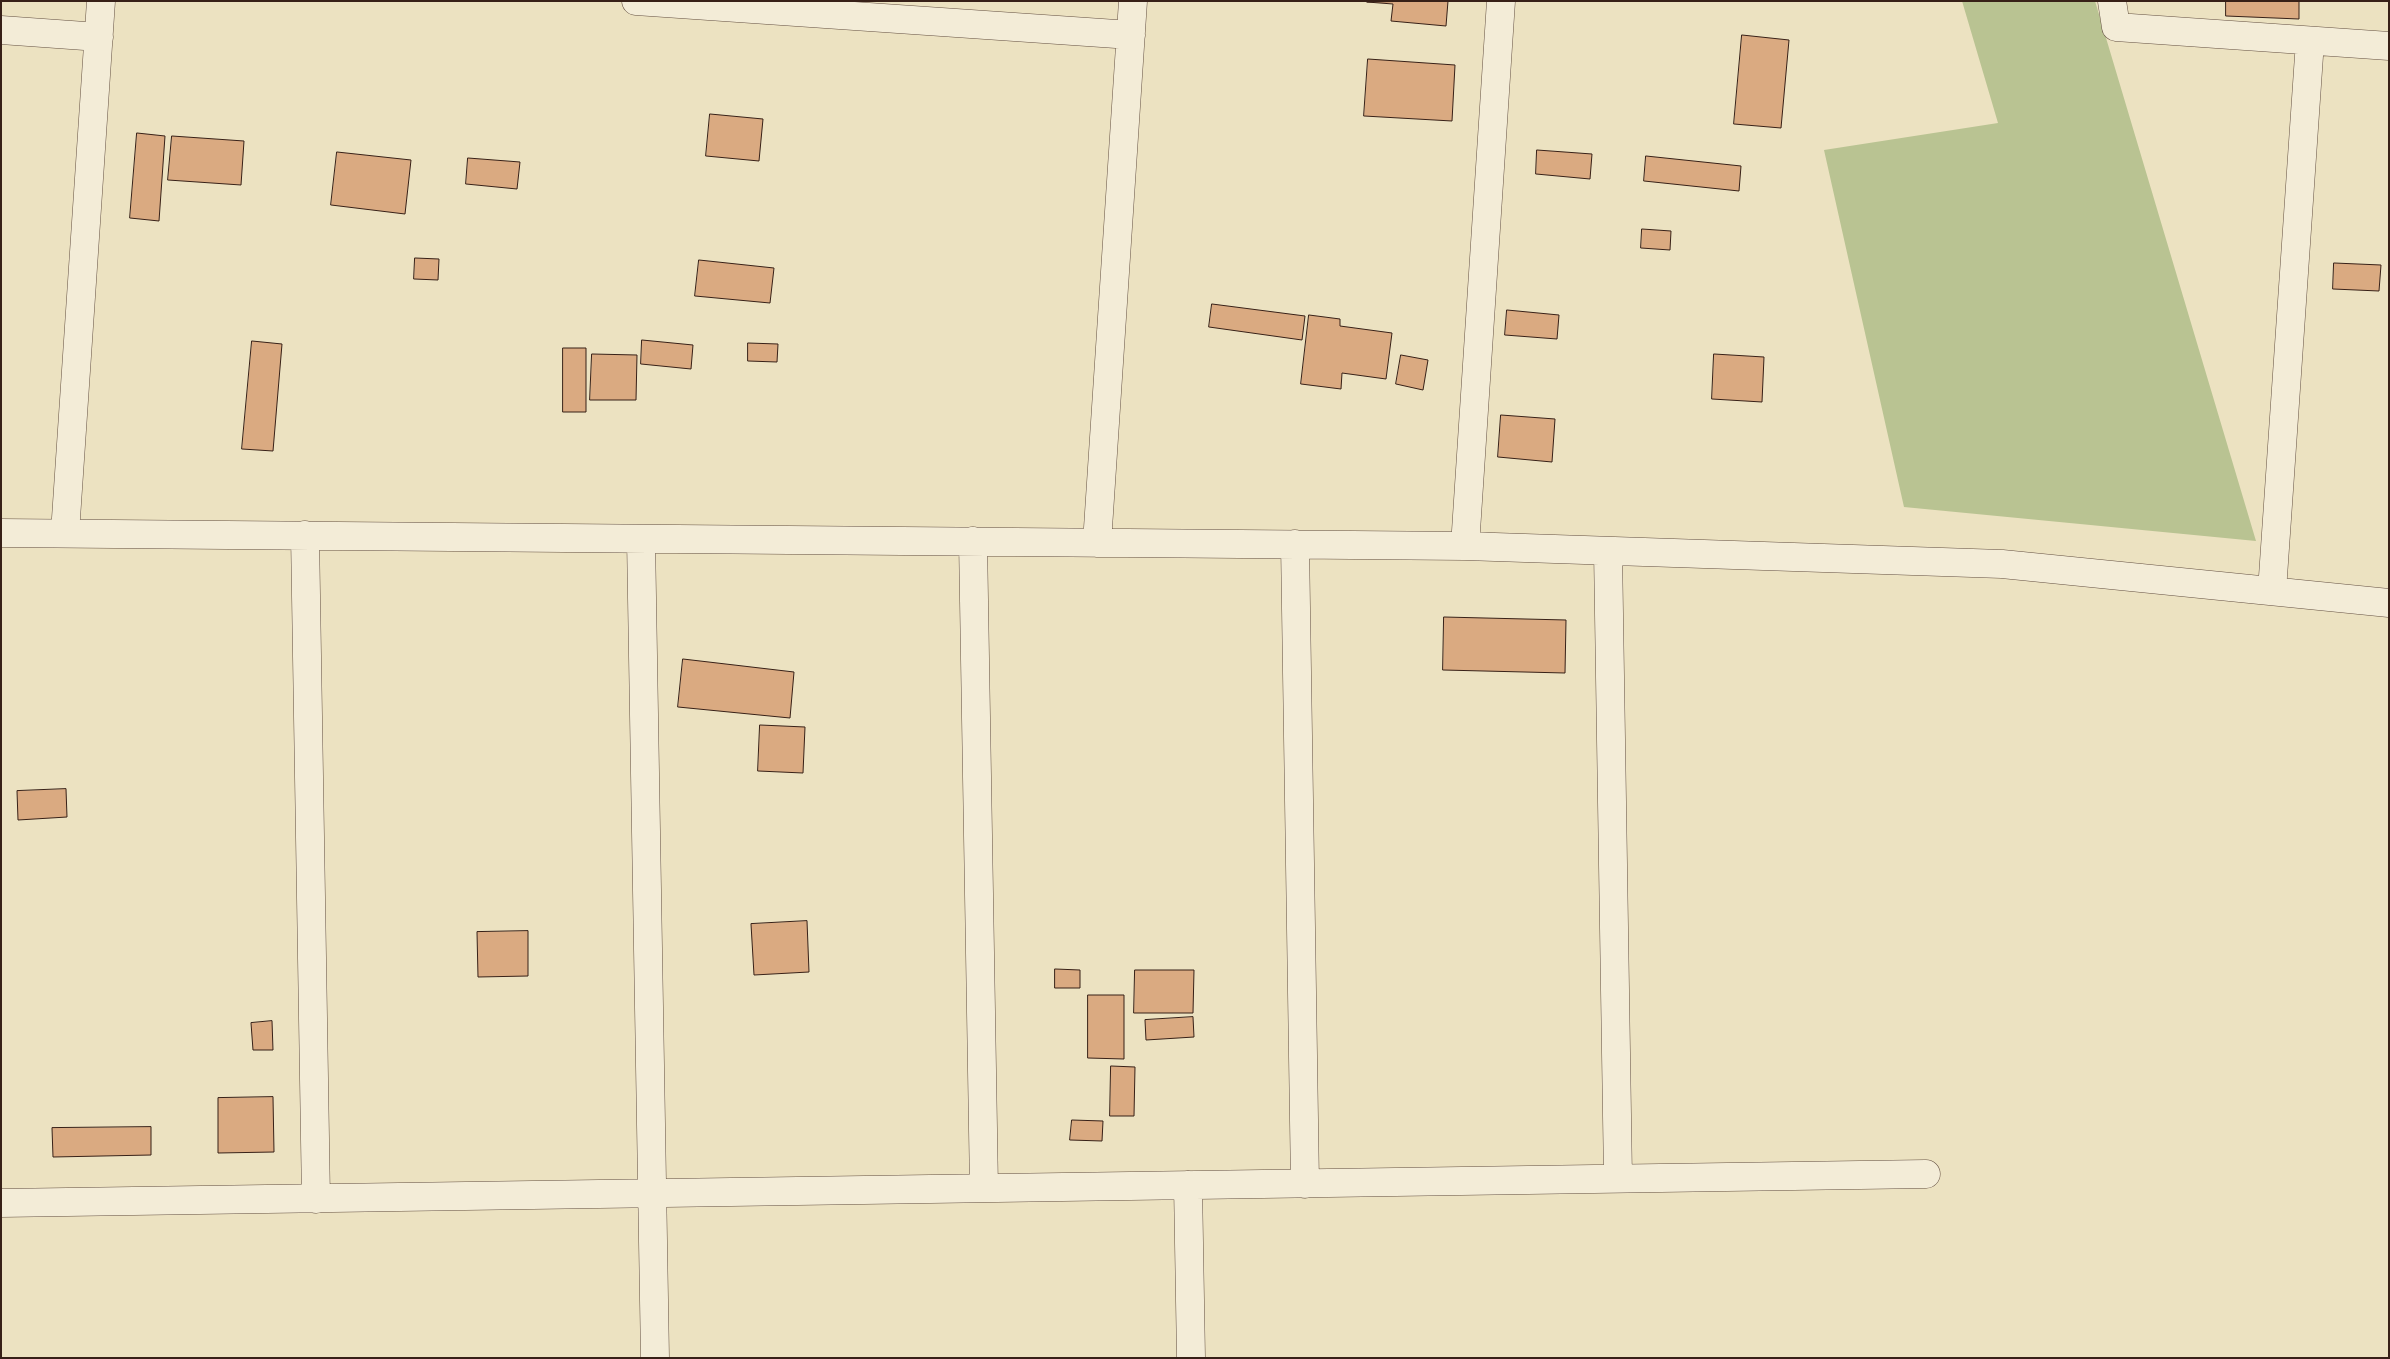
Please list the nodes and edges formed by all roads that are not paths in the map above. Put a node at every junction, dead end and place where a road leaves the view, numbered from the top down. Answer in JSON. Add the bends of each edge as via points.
{"nodes":[{"id":1,"x":101,"y":1,"type":"edge"},
{"id":2,"x":636,"y":1,"type":"edge"},
{"id":3,"x":1133,"y":1,"type":"edge"},
{"id":4,"x":1501,"y":1,"type":"edge"},
{"id":5,"x":2112,"y":1,"type":"edge"},
{"id":6,"x":1,"y":30,"type":"edge"},
{"id":7,"x":1131,"y":35,"type":"junction"},
{"id":8,"x":99,"y":37,"type":"junction"},
{"id":9,"x":2310,"y":41,"type":"junction"},
{"id":10,"x":2389,"y":46,"type":"edge"},
{"id":11,"x":1,"y":532,"type":"edge"},
{"id":12,"x":65,"y":533,"type":"junction"},
{"id":13,"x":305,"y":535,"type":"junction"},
{"id":14,"x":641,"y":539,"type":"junction"},
{"id":15,"x":973,"y":541,"type":"junction"},
{"id":16,"x":1097,"y":543,"type":"junction"},
{"id":17,"x":1294,"y":544,"type":"junction"},
{"id":18,"x":1464,"y":546,"type":"junction"},
{"id":19,"x":1608,"y":551,"type":"junction"},
{"id":20,"x":2272,"y":591,"type":"junction"},
{"id":21,"x":2389,"y":603,"type":"edge"},
{"id":22,"x":1926,"y":1174,"type":"dead end"},
{"id":23,"x":1618,"y":1178,"type":"junction"},
{"id":24,"x":1305,"y":1184,"type":"junction"},
{"id":25,"x":1188,"y":1186,"type":"junction"},
{"id":26,"x":984,"y":1188,"type":"junction"},
{"id":27,"x":652,"y":1194,"type":"junction"},
{"id":28,"x":316,"y":1199,"type":"junction"},
{"id":29,"x":1,"y":1203,"type":"edge"},
{"id":30,"x":655,"y":1358,"type":"edge"},
{"id":31,"x":1191,"y":1358,"type":"edge"}],
"edges":[{"from":1,"to":8,"type":"street"},
{"from":2,"to":7,"type":"street"},
{"from":3,"to":7,"type":"street"},
{"from":4,"to":18,"type":"street"},
{"from":5,"to":9,"type":"street","via":[[2116,27]]},
{"from":6,"to":8,"type":"street"},
{"from":7,"to":16,"type":"street"},
{"from":8,"to":12,"type":"street"},
{"from":9,"to":10,"type":"street"},
{"from":9,"to":20,"type":"street"},
{"from":11,"to":12,"type":"street"},
{"from":12,"to":13,"type":"street"},
{"from":13,"to":14,"type":"street"},
{"from":13,"to":28,"type":"street"},
{"from":14,"to":15,"type":"street"},
{"from":14,"to":27,"type":"street"},
{"from":15,"to":16,"type":"street"},
{"from":15,"to":26,"type":"street"},
{"from":16,"to":17,"type":"street"},
{"from":17,"to":18,"type":"street"},
{"from":17,"to":24,"type":"street"},
{"from":18,"to":19,"type":"street"},
{"from":19,"to":20,"type":"street","via":[[2002,564]]},
{"from":19,"to":23,"type":"street"},
{"from":20,"to":21,"type":"street"},
{"from":22,"to":23,"type":"street"},
{"from":23,"to":24,"type":"street"},
{"from":24,"to":25,"type":"street"},
{"from":25,"to":26,"type":"street"},
{"from":25,"to":31,"type":"street"},
{"from":26,"to":27,"type":"street"},
{"from":27,"to":28,"type":"street"},
{"from":27,"to":30,"type":"street"},
{"from":28,"to":29,"type":"street"}]}
